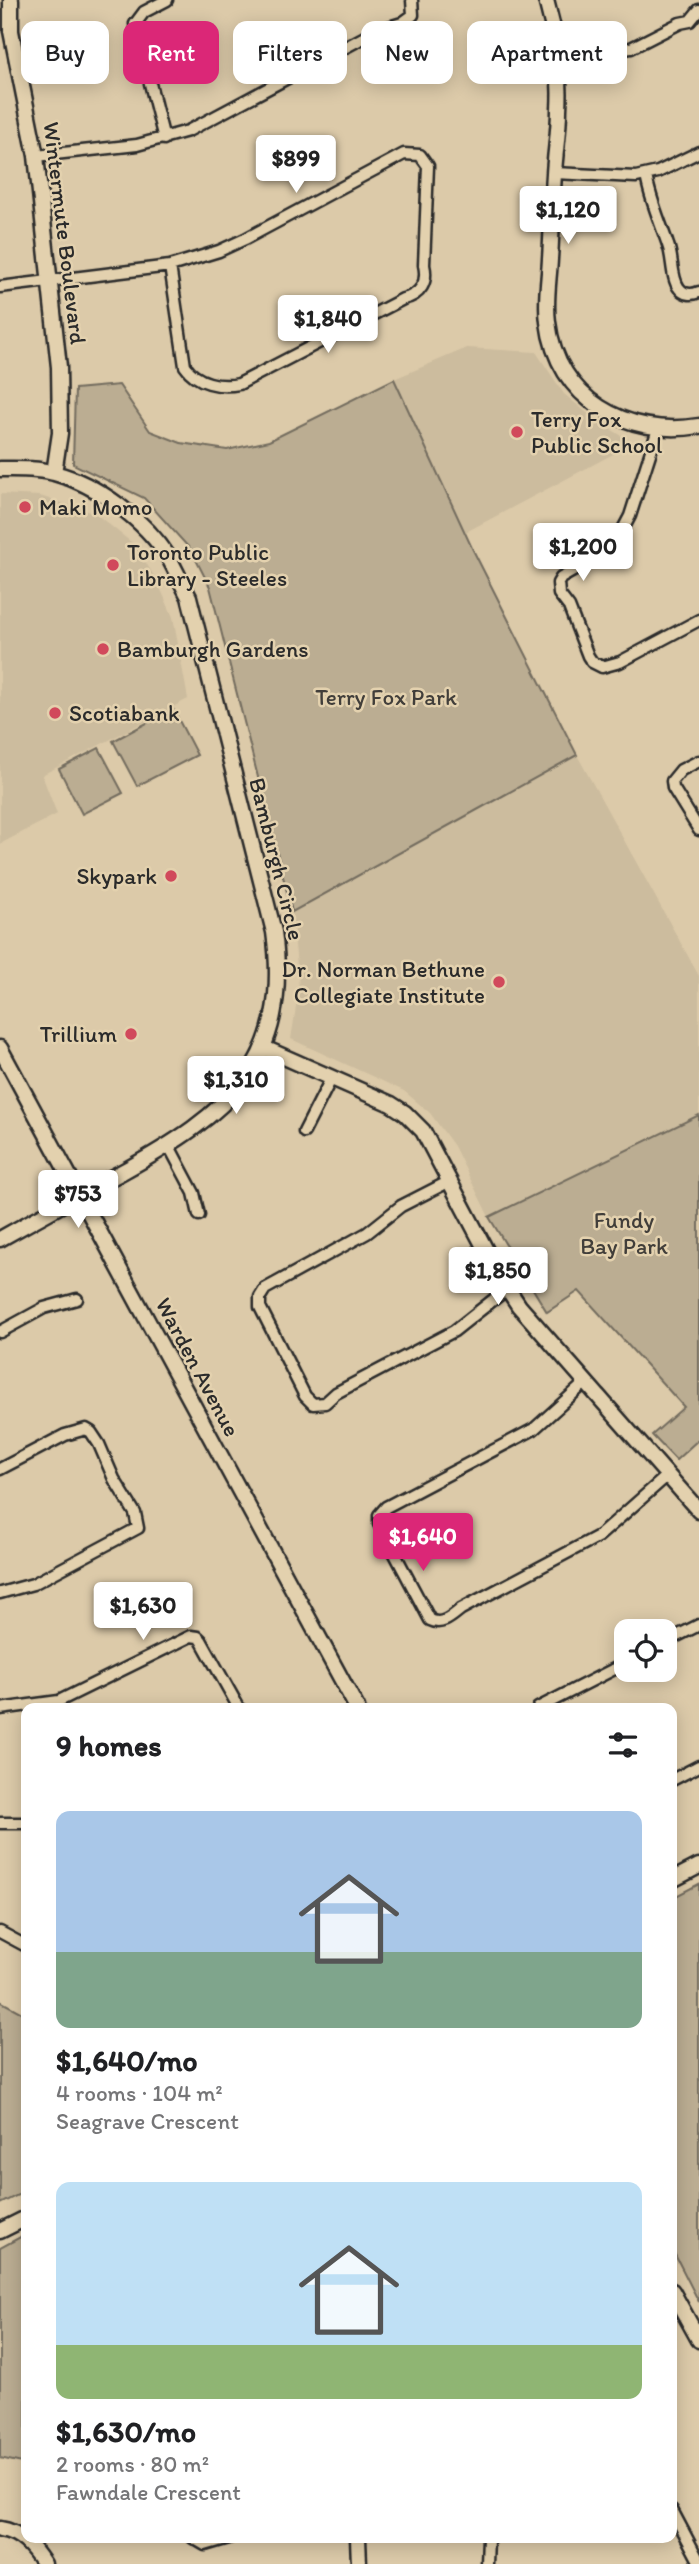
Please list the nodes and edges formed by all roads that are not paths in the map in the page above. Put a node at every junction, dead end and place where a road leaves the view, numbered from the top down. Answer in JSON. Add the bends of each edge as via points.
{"nodes":[{"id":1,"x":11,"y":0,"type":"edge"},
{"id":2,"x":167,"y":0,"type":"edge"},
{"id":3,"x":412,"y":0,"type":"edge"},
{"id":4,"x":546,"y":0,"type":"edge"},
{"id":5,"x":699,"y":10,"type":"edge"},
{"id":6,"x":550,"y":21,"type":"edge"},
{"id":7,"x":627,"y":49,"type":"edge"},
{"id":8,"x":559,"y":84,"type":"edge"},
{"id":9,"x":164,"y":139,"type":"junction"},
{"id":10,"x":699,"y":152,"type":"edge"},
{"id":11,"x":36,"y":156,"type":"junction"},
{"id":12,"x":554,"y":173,"type":"junction"},
{"id":13,"x":646,"y":175,"type":"junction"},
{"id":14,"x":170,"y":266,"type":"junction"},
{"id":15,"x":48,"y":281,"type":"junction"},
{"id":16,"x":0,"y":287,"type":"edge"},
{"id":17,"x":699,"y":292,"type":"edge"},
{"id":18,"x":699,"y":426,"type":"edge"},
{"id":19,"x":658,"y":429,"type":"junction"},
{"id":20,"x":0,"y":469,"type":"edge"},
{"id":21,"x":54,"y":473,"type":"junction"},
{"id":22,"x":699,"y":621,"type":"edge"},
{"id":23,"x":699,"y":761,"type":"edge"},
{"id":24,"x":699,"y":831,"type":"edge"},
{"id":25,"x":0,"y":1048,"type":"edge"},
{"id":26,"x":264,"y":1048,"type":"junction"},
{"id":27,"x":332,"y":1077,"type":"junction"},
{"id":28,"x":304,"y":1132,"type":"dead end"},
{"id":29,"x":169,"y":1146,"type":"junction"},
{"id":30,"x":450,"y":1181,"type":"junction"},
{"id":31,"x":79,"y":1195,"type":"junction"},
{"id":32,"x":200,"y":1215,"type":"dead end"},
{"id":33,"x":0,"y":1239,"type":"edge"},
{"id":34,"x":507,"y":1289,"type":"junction"},
{"id":35,"x":77,"y":1299,"type":"dead end"},
{"id":36,"x":0,"y":1332,"type":"edge"},
{"id":37,"x":586,"y":1382,"type":"junction"},
{"id":38,"x":0,"y":1469,"type":"edge"},
{"id":39,"x":668,"y":1475,"type":"junction"},
{"id":40,"x":699,"y":1511,"type":"edge"},
{"id":41,"x":0,"y":1593,"type":"edge"},
{"id":42,"x":699,"y":1625,"type":"edge"},
{"id":43,"x":677,"y":1636,"type":"edge"},
{"id":44,"x":614,"y":1669,"type":"edge"},
{"id":45,"x":44,"y":1703,"type":"edge"},
{"id":46,"x":236,"y":1703,"type":"edge"},
{"id":47,"x":354,"y":1703,"type":"edge"},
{"id":48,"x":548,"y":1703,"type":"edge"},
{"id":49,"x":21,"y":1706,"type":"edge"},
{"id":50,"x":0,"y":1709,"type":"edge"},
{"id":51,"x":699,"y":1766,"type":"edge"},
{"id":52,"x":677,"y":1777,"type":"edge"},
{"id":53,"x":0,"y":1823,"type":"edge"},
{"id":54,"x":21,"y":1823,"type":"edge"},
{"id":55,"x":699,"y":1866,"type":"edge"},
{"id":56,"x":677,"y":1877,"type":"edge"},
{"id":57,"x":0,"y":1932,"type":"edge"},
{"id":58,"x":21,"y":1943,"type":"edge"},
{"id":59,"x":21,"y":2220,"type":"edge"},
{"id":60,"x":0,"y":2231,"type":"edge"},
{"id":61,"x":677,"y":2300,"type":"edge"},
{"id":62,"x":699,"y":2340,"type":"edge"},
{"id":63,"x":677,"y":2519,"type":"edge"},
{"id":64,"x":0,"y":2529,"type":"edge"},
{"id":65,"x":21,"y":2538,"type":"edge"},
{"id":66,"x":27,"y":2543,"type":"edge"},
{"id":67,"x":358,"y":2543,"type":"edge"},
{"id":68,"x":488,"y":2543,"type":"edge"},
{"id":69,"x":699,"y":2561,"type":"edge"},
{"id":70,"x":44,"y":2564,"type":"edge"},
{"id":71,"x":359,"y":2564,"type":"edge"},
{"id":72,"x":487,"y":2564,"type":"edge"}],
"edges":[{"from":1,"to":11,"type":"street","name":"Wintermute Boulevard","via":[[10,31]]},
{"from":2,"to":9,"type":"street","via":[[144,12],[135,24]]},
{"from":3,"to":9,"type":"street","via":[[412,15],[402,23],[376,31],[188,131]]},
{"from":4,"to":6,"type":"street"},
{"from":5,"to":7,"type":"street","via":[[690,21]]},
{"from":8,"to":12,"type":"street"},
{"from":9,"to":11,"type":"street"},
{"from":10,"to":13,"type":"street"},
{"from":11,"to":15,"type":"street","name":"Wintermute Boulevard"},
{"from":12,"to":13,"type":"street"},
{"from":12,"to":19,"type":"street","via":[[547,322],[554,349],[569,378],[597,406],[627,422]]},
{"from":13,"to":17,"type":"street","via":[[676,284],[685,292]]},
{"from":14,"to":14,"type":"street","via":[[185,366],[196,377],[217,385],[239,384],[420,290],[426,276],[428,166],[420,155],[404,154],[246,239]]},
{"from":14,"to":15,"type":"street"},
{"from":15,"to":16,"type":"street"},
{"from":15,"to":21,"type":"street","name":"Wintermute Boulevard","via":[[61,411]]},
{"from":18,"to":19,"type":"street"},
{"from":19,"to":22,"type":"street","via":[[621,533],[596,558],[565,573],[557,588],[588,656],[601,667],[620,662]]},
{"from":20,"to":21,"type":"street","name":"Bamburgh Circle"},
{"from":21,"to":26,"type":"street","name":"Bamburgh Circle","via":[[112,499],[150,535],[189,597],[274,932],[277,991]]},
{"from":23,"to":24,"type":"street","via":[[672,781]]},
{"from":25,"to":31,"type":"street","name":"Warden Avenue"},
{"from":26,"to":27,"type":"street"},
{"from":26,"to":29,"type":"street","name":"Bamburgh Circle","via":[[217,1112]]},
{"from":27,"to":28,"type":"street"},
{"from":27,"to":30,"type":"street","via":[[405,1113],[426,1136]]},
{"from":29,"to":31,"type":"street","name":"Bamburgh Circle"},
{"from":29,"to":32,"type":"street","via":[[194,1193]]},
{"from":30,"to":34,"type":"street"},
{"from":30,"to":34,"type":"street","via":[[265,1289],[260,1307],[305,1396],[313,1404],[325,1403],[454,1331]]},
{"from":31,"to":33,"type":"street","name":"Bamburgh Circle"},
{"from":31,"to":47,"type":"street","name":"Warden Avenue"},
{"from":34,"to":37,"type":"street"},
{"from":35,"to":36,"type":"street","via":[[44,1308]]},
{"from":37,"to":39,"type":"street"},
{"from":37,"to":39,"type":"street","via":[[534,1429],[386,1507],[379,1515],[385,1539],[430,1620],[448,1619],[585,1545]]},
{"from":38,"to":41,"type":"street","via":[[86,1429],[99,1444],[135,1513],[138,1528],[33,1584]]},
{"from":39,"to":40,"type":"street"},
{"from":42,"to":43,"type":"street"},
{"from":44,"to":48,"type":"street"},
{"from":45,"to":46,"type":"street","via":[[59,1701],[191,1636],[201,1640]]},
{"from":49,"to":50,"type":"street"},
{"from":51,"to":52,"type":"street"},
{"from":53,"to":54,"type":"street"},
{"from":55,"to":56,"type":"street"},
{"from":57,"to":58,"type":"street"},
{"from":59,"to":60,"type":"street"},
{"from":61,"to":62,"type":"street"},
{"from":63,"to":69,"type":"street"},
{"from":64,"to":65,"type":"street"},
{"from":66,"to":70,"type":"street"},
{"from":67,"to":71,"type":"street"},
{"from":68,"to":72,"type":"street"}]}
